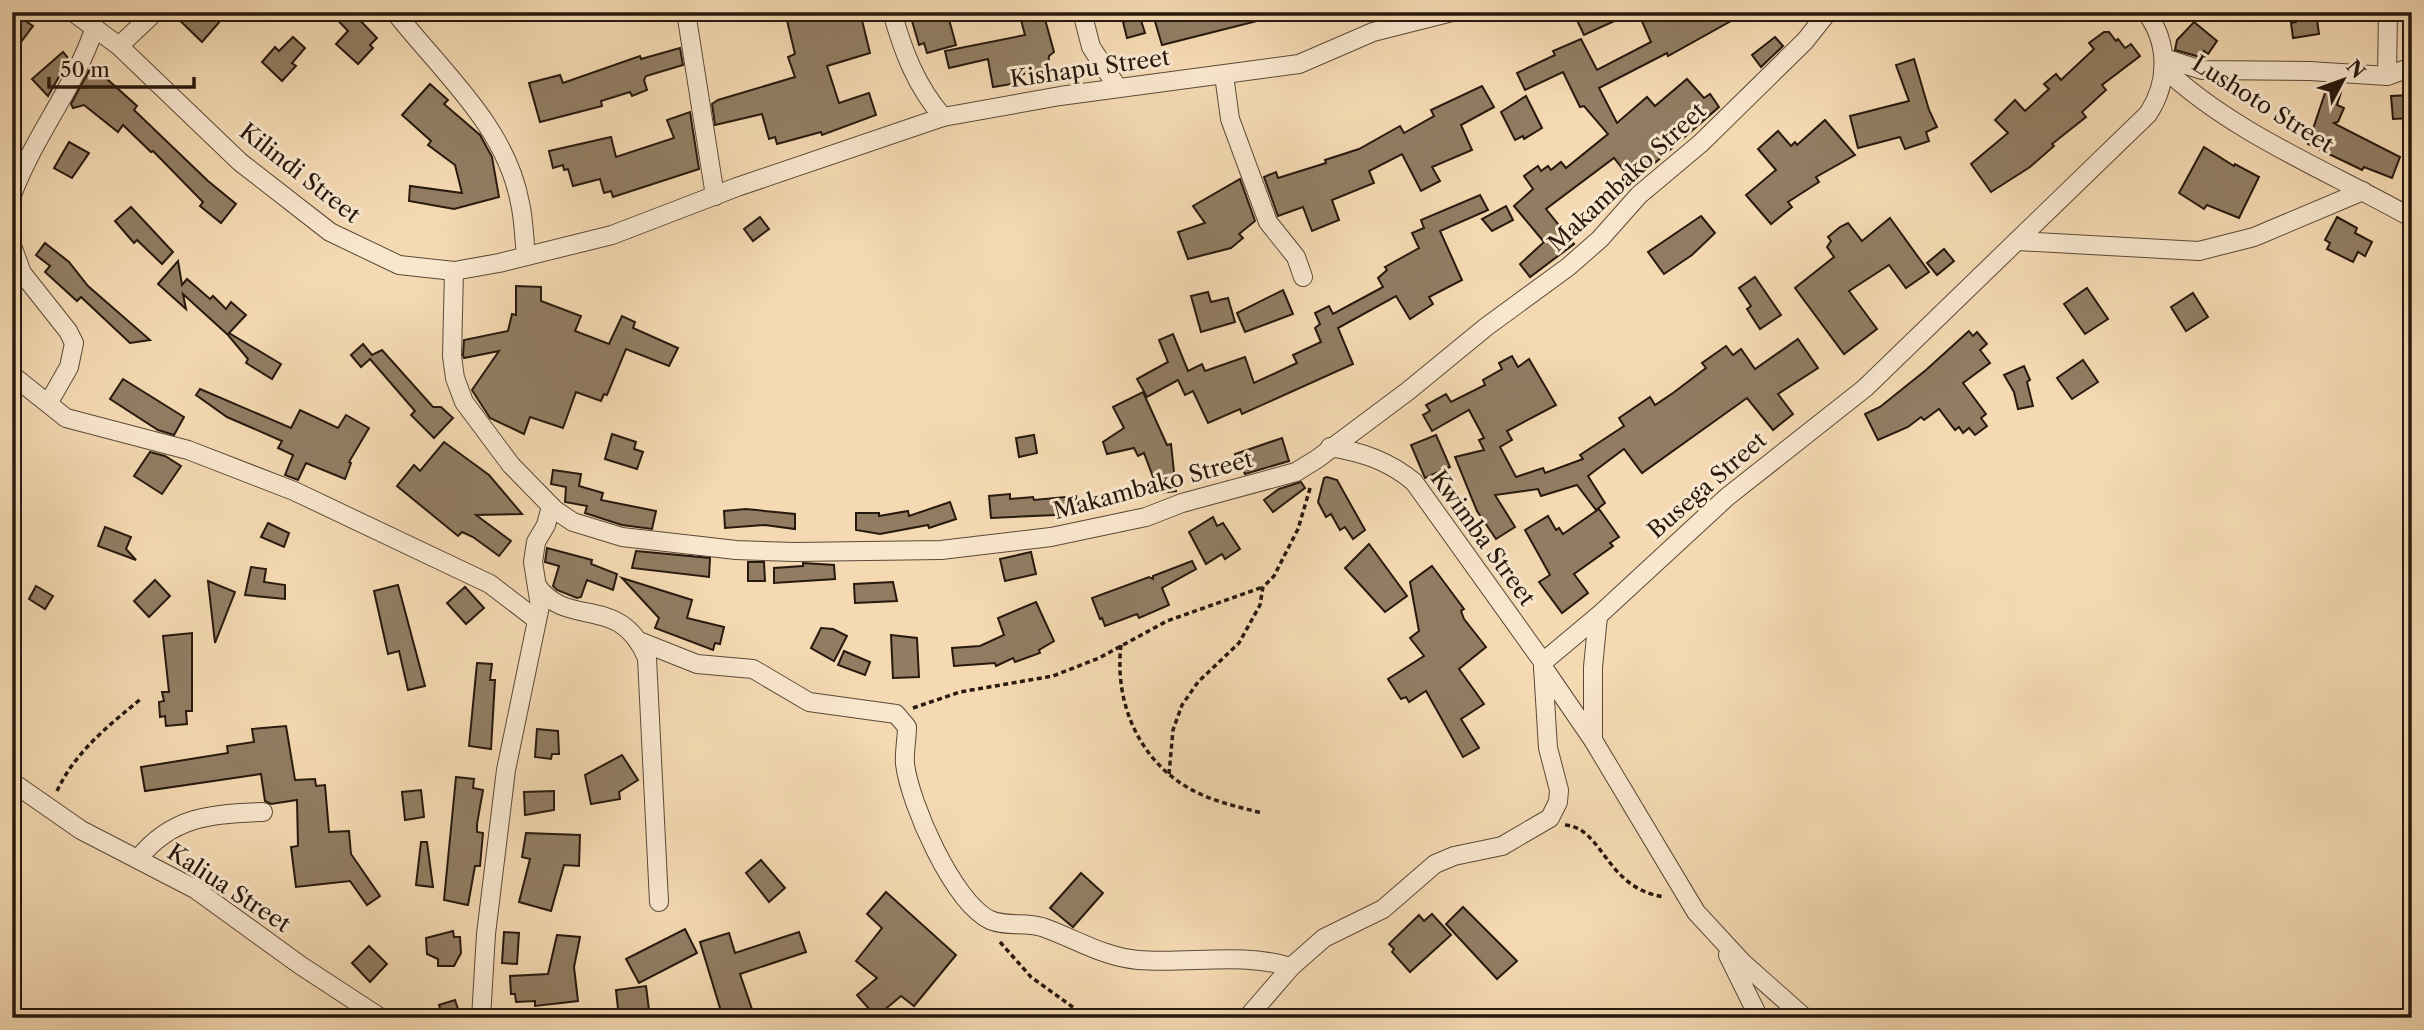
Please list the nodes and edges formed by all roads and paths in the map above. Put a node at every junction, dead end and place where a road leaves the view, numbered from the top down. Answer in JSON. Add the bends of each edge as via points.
{"nodes":[{"id":1,"x":74,"y":12,"type":"edge"},
{"id":2,"x":155,"y":12,"type":"edge"},
{"id":3,"x":395,"y":12,"type":"edge"},
{"id":4,"x":892,"y":12,"type":"edge"},
{"id":5,"x":1082,"y":12,"type":"edge"},
{"id":6,"x":1452,"y":12,"type":"edge"},
{"id":7,"x":1828,"y":12,"type":"edge"},
{"id":8,"x":2146,"y":12,"type":"edge"},
{"id":9,"x":2388,"y":12,"type":"edge"},
{"id":10,"x":688,"y":13,"type":"edge"},
{"id":11,"x":95,"y":27,"type":"junction"},
{"id":12,"x":119,"y":46,"type":"junction"},
{"id":13,"x":2164,"y":63,"type":"junction"},
{"id":14,"x":2412,"y":67,"type":"edge"},
{"id":15,"x":1224,"y":75,"type":"junction"},
{"id":16,"x":2387,"y":76,"type":"junction"},
{"id":17,"x":1118,"y":88,"type":"junction"},
{"id":18,"x":943,"y":117,"type":"junction"},
{"id":19,"x":737,"y":187,"type":"joint"},
{"id":20,"x":2363,"y":191,"type":"junction"},
{"id":21,"x":12,"y":195,"type":"edge"},
{"id":22,"x":715,"y":196,"type":"junction"},
{"id":23,"x":2412,"y":218,"type":"edge"},
{"id":24,"x":2017,"y":240,"type":"junction"},
{"id":25,"x":12,"y":246,"type":"edge"},
{"id":26,"x":526,"y":256,"type":"junction"},
{"id":27,"x":454,"y":271,"type":"junction"},
{"id":28,"x":1303,"y":277,"type":"dead end"},
{"id":29,"x":12,"y":375,"type":"edge"},
{"id":30,"x":49,"y":402,"type":"junction"},
{"id":31,"x":1323,"y":453,"type":"junction"},
{"id":32,"x":551,"y":506,"type":"junction"},
{"id":33,"x":534,"y":583,"type":"junction"},
{"id":34,"x":1263,"y":587,"type":"junction"},
{"id":35,"x":1598,"y":617,"type":"junction"},
{"id":36,"x":537,"y":620,"type":"junction"},
{"id":37,"x":639,"y":641,"type":"junction"},
{"id":38,"x":1121,"y":645,"type":"junction"},
{"id":39,"x":1543,"y":664,"type":"junction"},
{"id":40,"x":142,"y":698,"type":"dead end"},
{"id":41,"x":897,"y":714,"type":"junction"},
{"id":42,"x":1593,"y":740,"type":"junction"},
{"id":43,"x":1169,"y":774,"type":"junction"},
{"id":44,"x":12,"y":782,"type":"edge"},
{"id":45,"x":49,"y":809,"type":"junction"},
{"id":46,"x":263,"y":813,"type":"dead end"},
{"id":47,"x":1262,"y":813,"type":"dead end"},
{"id":48,"x":1542,"y":824,"type":"junction"},
{"id":49,"x":138,"y":859,"type":"junction"},
{"id":50,"x":1686,"y":898,"type":"junction"},
{"id":51,"x":659,"y":902,"type":"dead end"},
{"id":52,"x":985,"y":917,"type":"junction"},
{"id":53,"x":1721,"y":939,"type":"junction"},
{"id":54,"x":1291,"y":967,"type":"junction"},
{"id":55,"x":381,"y":1018,"type":"edge"},
{"id":56,"x":481,"y":1018,"type":"edge"},
{"id":57,"x":1088,"y":1018,"type":"edge"},
{"id":58,"x":1247,"y":1018,"type":"edge"},
{"id":59,"x":1759,"y":1018,"type":"edge"},
{"id":60,"x":1805,"y":1018,"type":"edge"}],
"edges":[{"from":1,"to":11,"type":"street","name":"Kilindi Street"},
{"from":2,"to":12,"type":"street"},
{"from":3,"to":26,"type":"street","via":[[486,123],[520,201]]},
{"from":4,"to":18,"type":"street","via":[[906,60]]},
{"from":5,"to":17,"type":"street","via":[[1094,54]]},
{"from":6,"to":15,"type":"street","name":"Kishapu Street","via":[[1373,32],[1299,64]]},
{"from":7,"to":31,"type":"street","name":"Makambako Street","via":[[1805,41],[1694,150],[1639,195],[1569,267]]},
{"from":8,"to":13,"type":"street","via":[[2158,31]]},
{"from":9,"to":16,"type":"street"},
{"from":10,"to":22,"type":"street"},
{"from":11,"to":12,"type":"street","name":"Kilindi Street"},
{"from":11,"to":21,"type":"street","via":[[85,57]]},
{"from":12,"to":27,"type":"street","name":"Kilindi Street","via":[[240,162],[330,232],[398,265]]},
{"from":13,"to":16,"type":"street","via":[[2202,70]]},
{"from":13,"to":20,"type":"street","name":"Lushoto Street","via":[[2236,120]]},
{"from":13,"to":24,"type":"street","name":"Busega Street","via":[[2148,114]]},
{"from":14,"to":16,"type":"street"},
{"from":15,"to":17,"type":"street","name":"Kishapu Street"},
{"from":15,"to":28,"type":"street","via":[[1230,118],[1268,222],[1296,257]]},
{"from":17,"to":18,"type":"street","name":"Kishapu Street"},
{"from":18,"to":19,"type":"street","name":"Kishapu Street"},
{"from":19,"to":22,"type":"street","name":"Kilindi Street"},
{"from":20,"to":23,"type":"street","name":"Lushoto Street"},
{"from":20,"to":24,"type":"street","via":[[2254,237],[2199,251]]},
{"from":22,"to":26,"type":"street","name":"Kilindi Street","via":[[612,234]]},
{"from":24,"to":35,"type":"street","name":"Busega Street","via":[[1865,388],[1727,497]]},
{"from":25,"to":30,"type":"street","via":[[22,273],[74,343],[69,367]]},
{"from":26,"to":27,"type":"street","name":"Kilindi Street"},
{"from":27,"to":32,"type":"street","name":"Makambako Street","via":[[454,378],[464,402],[510,465]]},
{"from":29,"to":30,"type":"street"},
{"from":30,"to":36,"type":"street","via":[[66,418],[188,450],[372,526],[490,584]]},
{"from":31,"to":32,"type":"street","name":"Makambako Street","via":[[1296,472],[1108,526],[941,550],[736,550],[622,537],[573,522]]},
{"from":31,"to":34,"type":"path","via":[[1298,529],[1274,576]]},
{"from":31,"to":39,"type":"street","name":"Kwimba Street","via":[[1376,458],[1414,482]]},
{"from":32,"to":33,"type":"street","via":[[536,542]]},
{"from":33,"to":36,"type":"street","via":[[540,606]]},
{"from":33,"to":37,"type":"street","via":[[548,602],[608,616]]},
{"from":34,"to":38,"type":"path","via":[[1167,621]]},
{"from":34,"to":43,"type":"path","via":[[1259,606],[1239,643],[1181,705],[1173,730]]},
{"from":35,"to":39,"type":"street","name":"Busega Street"},
{"from":35,"to":42,"type":"street"},
{"from":36,"to":56,"type":"street","via":[[506,769]]},
{"from":37,"to":41,"type":"street","via":[[697,664],[753,670],[809,702]]},
{"from":37,"to":51,"type":"street","via":[[648,672]]},
{"from":38,"to":41,"type":"path","via":[[1053,676],[960,692]]},
{"from":38,"to":43,"type":"path","via":[[1122,697],[1129,719],[1154,761]]},
{"from":39,"to":42,"type":"street"},
{"from":39,"to":48,"type":"street","via":[[1548,748],[1559,790],[1553,813]]},
{"from":40,"to":45,"type":"path","via":[[75,761]]},
{"from":41,"to":52,"type":"street","via":[[907,727],[905,762],[912,792],[941,865]]},
{"from":42,"to":50,"type":"street"},
{"from":43,"to":47,"type":"path","via":[[1194,791]]},
{"from":44,"to":45,"type":"street","name":"Kaliua Street"},
{"from":45,"to":49,"type":"street","name":"Kaliua Street"},
{"from":46,"to":49,"type":"street","via":[[218,815],[182,823],[160,834]]},
{"from":48,"to":50,"type":"path","via":[[1582,829],[1612,867],[1637,889]]},
{"from":48,"to":54,"type":"street","via":[[1502,846],[1435,864],[1383,909],[1324,938]]},
{"from":49,"to":55,"type":"street","name":"Kaliua Street","via":[[195,889]]},
{"from":50,"to":53,"type":"street"},
{"from":52,"to":54,"type":"street","via":[[1041,927],[1138,960],[1262,960]]},
{"from":52,"to":57,"type":"path","via":[[991,932],[1031,977]]},
{"from":53,"to":59,"type":"street"},
{"from":53,"to":60,"type":"street"},
{"from":54,"to":58,"type":"street"}]}
